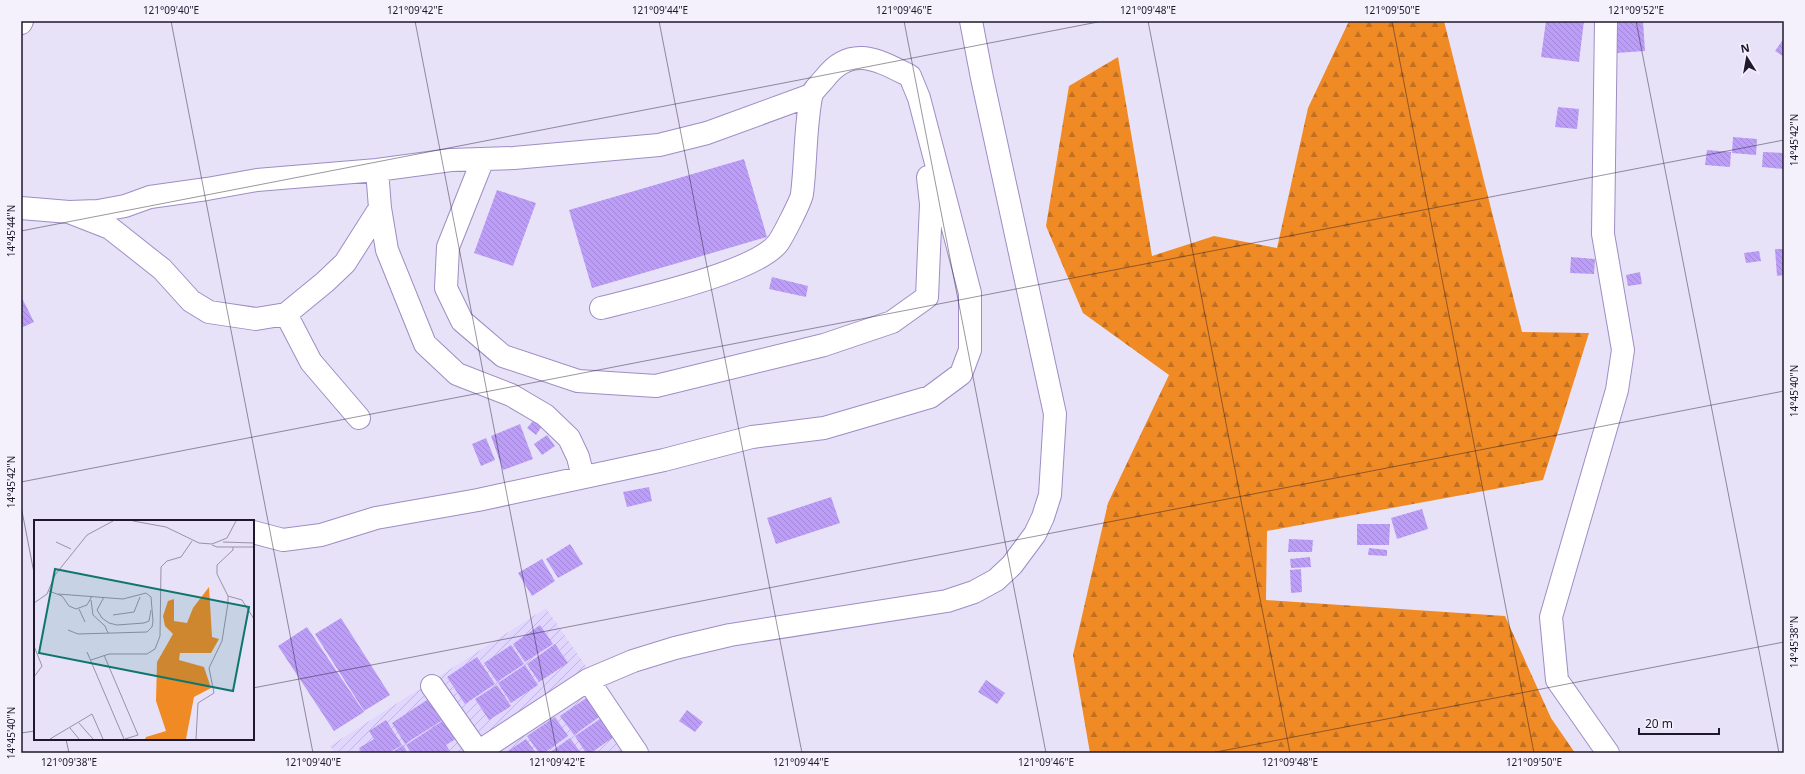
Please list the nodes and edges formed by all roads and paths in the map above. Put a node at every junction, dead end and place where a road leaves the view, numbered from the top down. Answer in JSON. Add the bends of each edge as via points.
{"nodes":[{"id":1,"x":971,"y":21,"type":"edge"},
{"id":2,"x":1606,"y":21,"type":"edge"},
{"id":3,"x":811,"y":95,"type":"junction"},
{"id":4,"x":919,"y":98,"type":"junction"},
{"id":5,"x":483,"y":159,"type":"junction"},
{"id":6,"x":377,"y":170,"type":"junction"},
{"id":7,"x":21,"y":208,"type":"edge"},
{"id":8,"x":380,"y":208,"type":"junction"},
{"id":9,"x":69,"y":212,"type":"junction"},
{"id":10,"x":601,"y":308,"type":"dead end"},
{"id":11,"x":286,"y":314,"type":"junction"},
{"id":12,"x":359,"y":418,"type":"dead end"},
{"id":13,"x":583,"y":477,"type":"junction"},
{"id":14,"x":254,"y":532,"type":"edge"},
{"id":15,"x":588,"y":680,"type":"junction"},
{"id":16,"x":432,"y":686,"type":"dead end"},
{"id":17,"x":479,"y":752,"type":"edge"},
{"id":18,"x":637,"y":753,"type":"edge"},
{"id":19,"x":1608,"y":753,"type":"edge"}],
"edges":[{"from":1,"to":15,"type":"street","via":[[1055,414],[1050,494],[1035,534],[1012,565],[996,580],[974,592],[947,601],[730,635],[675,648]]},
{"from":2,"to":19,"type":"street","via":[[1603,234],[1623,350],[1617,390],[1551,617],[1557,680]]},
{"from":3,"to":4,"type":"street","via":[[834,67],[854,57],[883,62],[910,76]]},
{"from":3,"to":5,"type":"street","via":[[707,133],[659,145]]},
{"from":3,"to":10,"type":"street","via":[[802,196],[778,243],[754,261],[706,280]]},
{"from":4,"to":5,"type":"street","via":[[931,204],[927,298],[892,322],[824,345],[656,386],[578,381],[503,356],[462,321],[446,288],[448,247]]},
{"from":4,"to":13,"type":"street","via":[[970,293],[970,350],[961,374],[930,397],[824,428],[752,437],[664,460]]},
{"from":5,"to":6,"type":"street","via":[[451,160]]},
{"from":6,"to":8,"type":"street"},
{"from":6,"to":9,"type":"street","via":[[257,180],[207,190],[150,197],[125,206],[98,211]]},
{"from":7,"to":9,"type":"street"},
{"from":8,"to":11,"type":"street","via":[[345,263]]},
{"from":8,"to":13,"type":"street","via":[[387,250],[425,344],[456,374],[511,395],[545,415],[569,438],[578,457]]},
{"from":9,"to":11,"type":"street","via":[[110,228],[162,269],[192,301],[209,312],[256,319]]},
{"from":11,"to":12,"type":"street","via":[[311,362]]},
{"from":13,"to":14,"type":"street","via":[[478,500],[376,518],[321,535],[283,540]]},
{"from":15,"to":17,"type":"street"},
{"from":15,"to":18,"type":"street"},
{"from":16,"to":17,"type":"street"}]}
